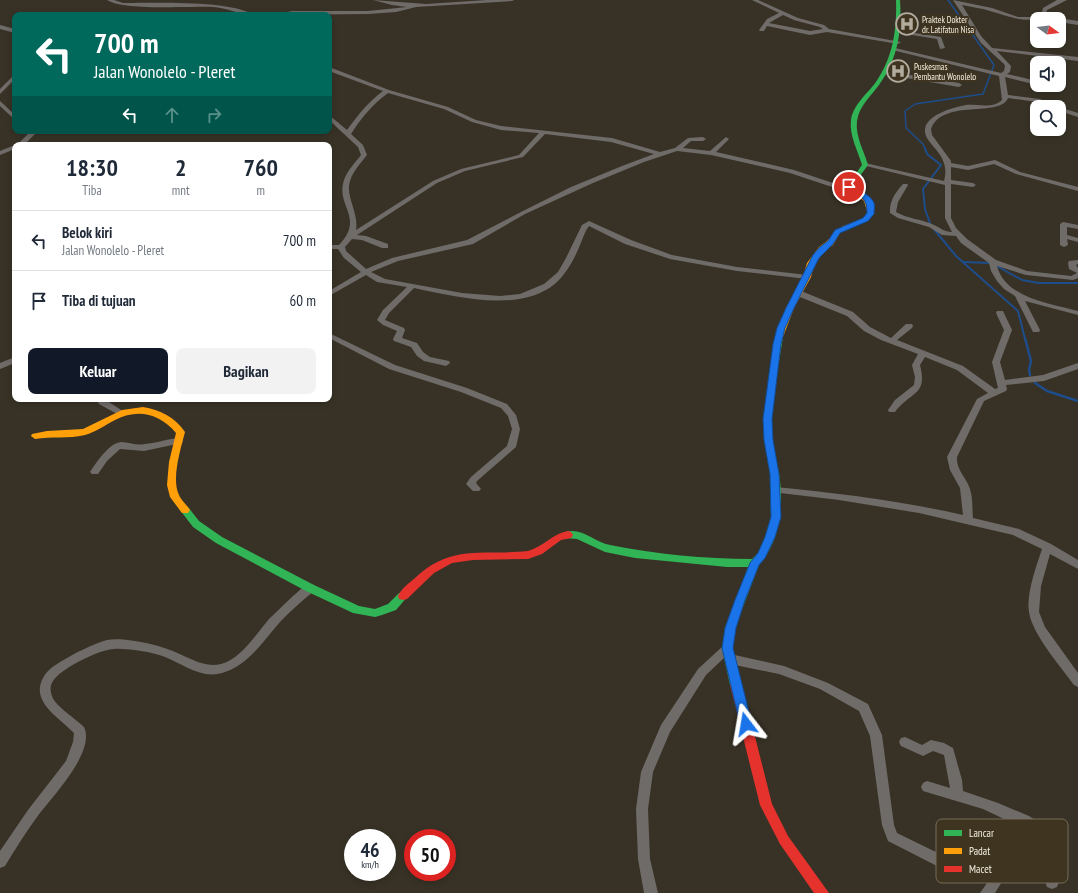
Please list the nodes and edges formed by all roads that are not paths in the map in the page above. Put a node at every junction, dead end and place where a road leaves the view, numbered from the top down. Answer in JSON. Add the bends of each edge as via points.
{"nodes":[{"id":1,"x":108,"y":0,"type":"edge"},
{"id":2,"x":375,"y":0,"type":"edge"},
{"id":3,"x":512,"y":0,"type":"edge"},
{"id":4,"x":754,"y":0,"type":"edge"},
{"id":5,"x":898,"y":0,"type":"edge"},
{"id":6,"x":1065,"y":0,"type":"edge"},
{"id":7,"x":957,"y":2,"type":"edge"},
{"id":8,"x":438,"y":3,"type":"edge"},
{"id":9,"x":414,"y":7,"type":"junction"},
{"id":10,"x":243,"y":12,"type":"edge"},
{"id":11,"x":1044,"y":12,"type":"edge"},
{"id":12,"x":332,"y":13,"type":"edge"},
{"id":13,"x":783,"y":13,"type":"junction"},
{"id":14,"x":1030,"y":19,"type":"edge"},
{"id":15,"x":1066,"y":21,"type":"edge"},
{"id":16,"x":1078,"y":23,"type":"edge"},
{"id":17,"x":766,"y":24,"type":"junction"},
{"id":18,"x":1,"y":28,"type":"edge"},
{"id":19,"x":899,"y":28,"type":"junction"},
{"id":20,"x":12,"y":30,"type":"edge"},
{"id":21,"x":762,"y":30,"type":"dead end"},
{"id":22,"x":827,"y":30,"type":"junction"},
{"id":23,"x":897,"y":46,"type":"junction"},
{"id":24,"x":942,"y":48,"type":"dead end"},
{"id":25,"x":990,"y":49,"type":"junction"},
{"id":26,"x":1078,"y":59,"type":"edge"},
{"id":27,"x":332,"y":70,"type":"edge"},
{"id":28,"x":885,"y":73,"type":"junction"},
{"id":29,"x":1002,"y":75,"type":"junction"},
{"id":30,"x":12,"y":79,"type":"edge"},
{"id":31,"x":1030,"y":81,"type":"edge"},
{"id":32,"x":959,"y":85,"type":"dead end"},
{"id":33,"x":387,"y":91,"type":"junction"},
{"id":34,"x":0,"y":92,"type":"edge"},
{"id":35,"x":1005,"y":96,"type":"junction"},
{"id":36,"x":1038,"y":100,"type":"edge"},
{"id":37,"x":0,"y":103,"type":"edge"},
{"id":38,"x":1066,"y":111,"type":"edge"},
{"id":39,"x":12,"y":115,"type":"edge"},
{"id":40,"x":1078,"y":115,"type":"edge"},
{"id":41,"x":332,"y":120,"type":"edge"},
{"id":42,"x":543,"y":132,"type":"junction"},
{"id":43,"x":32,"y":134,"type":"edge"},
{"id":44,"x":348,"y":134,"type":"junction"},
{"id":45,"x":703,"y":139,"type":"dead end"},
{"id":46,"x":726,"y":139,"type":"dead end"},
{"id":47,"x":23,"y":142,"type":"edge"},
{"id":48,"x":12,"y":148,"type":"edge"},
{"id":49,"x":678,"y":150,"type":"junction"},
{"id":50,"x":0,"y":153,"type":"edge"},
{"id":51,"x":712,"y":153,"type":"junction"},
{"id":52,"x":660,"y":154,"type":"junction"},
{"id":53,"x":865,"y":165,"type":"junction"},
{"id":54,"x":949,"y":165,"type":"junction"},
{"id":55,"x":947,"y":182,"type":"junction"},
{"id":56,"x":904,"y":184,"type":"dead end"},
{"id":57,"x":973,"y":185,"type":"dead end"},
{"id":58,"x":849,"y":187,"type":"junction"},
{"id":59,"x":1078,"y":189,"type":"edge"},
{"id":60,"x":1078,"y":227,"type":"edge"},
{"id":61,"x":958,"y":234,"type":"junction"},
{"id":62,"x":1063,"y":236,"type":"junction"},
{"id":63,"x":350,"y":237,"type":"junction"},
{"id":64,"x":1078,"y":240,"type":"edge"},
{"id":65,"x":385,"y":246,"type":"dead end"},
{"id":66,"x":1064,"y":246,"type":"dead end"},
{"id":67,"x":332,"y":247,"type":"edge"},
{"id":68,"x":341,"y":247,"type":"junction"},
{"id":69,"x":993,"y":262,"type":"junction"},
{"id":70,"x":1078,"y":262,"type":"edge"},
{"id":71,"x":1078,"y":271,"type":"edge"},
{"id":72,"x":367,"y":272,"type":"junction"},
{"id":73,"x":1078,"y":275,"type":"edge"},
{"id":74,"x":807,"y":277,"type":"junction"},
{"id":75,"x":412,"y":286,"type":"junction"},
{"id":76,"x":332,"y":292,"type":"edge"},
{"id":77,"x":798,"y":293,"type":"junction"},
{"id":78,"x":1019,"y":296,"type":"junction"},
{"id":79,"x":1078,"y":313,"type":"edge"},
{"id":80,"x":1000,"y":314,"type":"dead end"},
{"id":81,"x":909,"y":326,"type":"dead end"},
{"id":82,"x":1036,"y":330,"type":"dead end"},
{"id":83,"x":332,"y":337,"type":"edge"},
{"id":84,"x":892,"y":341,"type":"junction"},
{"id":85,"x":923,"y":353,"type":"junction"},
{"id":86,"x":12,"y":361,"type":"edge"},
{"id":87,"x":446,"y":362,"type":"dead end"},
{"id":88,"x":0,"y":366,"type":"edge"},
{"id":89,"x":1078,"y":366,"type":"edge"},
{"id":90,"x":1002,"y":383,"type":"junction"},
{"id":91,"x":994,"y":393,"type":"junction"},
{"id":92,"x":102,"y":402,"type":"edge"},
{"id":93,"x":892,"y":410,"type":"dead end"},
{"id":94,"x":122,"y":413,"type":"junction"},
{"id":95,"x":35,"y":436,"type":"dead end"},
{"id":96,"x":179,"y":441,"type":"junction"},
{"id":97,"x":95,"y":472,"type":"dead end"},
{"id":98,"x":476,"y":489,"type":"dead end"},
{"id":99,"x":775,"y":490,"type":"junction"},
{"id":100,"x":968,"y":520,"type":"junction"},
{"id":101,"x":1047,"y":547,"type":"junction"},
{"id":102,"x":755,"y":563,"type":"junction"},
{"id":103,"x":1078,"y":566,"type":"edge"},
{"id":104,"x":310,"y":588,"type":"junction"},
{"id":105,"x":729,"y":654,"type":"junction"},
{"id":106,"x":1078,"y":682,"type":"edge"},
{"id":107,"x":905,"y":742,"type":"dead end"},
{"id":108,"x":928,"y":787,"type":"dead end"},
{"id":109,"x":957,"y":796,"type":"junction"},
{"id":110,"x":1007,"y":814,"type":"junction"},
{"id":111,"x":1009,"y":819,"type":"edge"},
{"id":112,"x":1021,"y":819,"type":"edge"},
{"id":113,"x":936,"y":859,"type":"edge"},
{"id":114,"x":0,"y":862,"type":"edge"},
{"id":115,"x":995,"y":883,"type":"edge"},
{"id":116,"x":651,"y":893,"type":"edge"},
{"id":117,"x":822,"y":893,"type":"edge"},
{"id":118,"x":987,"y":893,"type":"edge"}],
"edges":[{"from":1,"to":10,"type":"street","via":[[123,4],[215,6]]},
{"from":2,"to":9,"type":"street"},
{"from":3,"to":8,"type":"street"},
{"from":4,"to":13,"type":"street"},
{"from":5,"to":19,"type":"main road"},
{"from":6,"to":11,"type":"street","via":[[1045,9]]},
{"from":7,"to":14,"type":"street","via":[[990,8],[1017,18]]},
{"from":7,"to":25,"type":"street"},
{"from":8,"to":9,"type":"street"},
{"from":9,"to":12,"type":"street"},
{"from":13,"to":17,"type":"street"},
{"from":13,"to":22,"type":"street"},
{"from":15,"to":16,"type":"street"},
{"from":17,"to":21,"type":"street"},
{"from":17,"to":22,"type":"street","via":[[810,33]]},
{"from":18,"to":20,"type":"street"},
{"from":19,"to":23,"type":"main road"},
{"from":19,"to":24,"type":"street","via":[[914,34],[939,38]]},
{"from":22,"to":23,"type":"street"},
{"from":23,"to":28,"type":"main road"},
{"from":23,"to":29,"type":"street"},
{"from":25,"to":26,"type":"street"},
{"from":25,"to":29,"type":"street","via":[[1008,66],[1007,72]]},
{"from":27,"to":33,"type":"street"},
{"from":28,"to":32,"type":"street"},
{"from":28,"to":53,"type":"main road","via":[[855,115],[856,140]]},
{"from":29,"to":31,"type":"street"},
{"from":29,"to":35,"type":"street"},
{"from":30,"to":34,"type":"street"},
{"from":33,"to":42,"type":"street","via":[[446,108],[486,124]]},
{"from":33,"to":44,"type":"street","via":[[361,114]]},
{"from":35,"to":36,"type":"street"},
{"from":35,"to":54,"type":"street","via":[[1002,104],[968,107],[938,117],[928,125],[929,134]]},
{"from":37,"to":39,"type":"street"},
{"from":38,"to":40,"type":"street"},
{"from":41,"to":44,"type":"street"},
{"from":42,"to":52,"type":"street","via":[[612,140]]},
{"from":42,"to":63,"type":"street","via":[[521,156],[463,170],[435,182]]},
{"from":43,"to":47,"type":"street"},
{"from":44,"to":63,"type":"street","via":[[361,146],[364,155],[346,182],[353,213],[354,227]]},
{"from":45,"to":49,"type":"street","via":[[690,139]]},
{"from":46,"to":51,"type":"street"},
{"from":48,"to":50,"type":"street"},
{"from":49,"to":51,"type":"street"},
{"from":49,"to":52,"type":"street"},
{"from":51,"to":58,"type":"street","via":[[792,171],[838,187]]},
{"from":52,"to":72,"type":"street","via":[[575,187],[469,242],[404,257]]},
{"from":53,"to":55,"type":"street"},
{"from":53,"to":58,"type":"main road"},
{"from":54,"to":55,"type":"street"},
{"from":54,"to":59,"type":"street","via":[[968,168],[991,162],[999,163],[1018,173]]},
{"from":55,"to":57,"type":"street"},
{"from":55,"to":61,"type":"street","via":[[948,218]]},
{"from":56,"to":61,"type":"street","via":[[895,201],[893,213],[927,224],[944,234]]},
{"from":58,"to":74,"type":"main road","via":[[868,199],[871,214],[865,220],[838,232],[810,265]]},
{"from":60,"to":62,"type":"street","via":[[1063,224]]},
{"from":61,"to":69,"type":"street"},
{"from":62,"to":64,"type":"street"},
{"from":62,"to":66,"type":"street"},
{"from":63,"to":65,"type":"street","via":[[363,238]]},
{"from":63,"to":68,"type":"street"},
{"from":67,"to":68,"type":"street"},
{"from":68,"to":72,"type":"street","via":[[342,252]]},
{"from":69,"to":73,"type":"street","via":[[1026,273],[1063,278],[1074,278]]},
{"from":69,"to":78,"type":"street","via":[[994,270],[1005,286]]},
{"from":70,"to":71,"type":"street","via":[[1072,263],[1072,267]]},
{"from":72,"to":75,"type":"street","via":[[378,279]]},
{"from":72,"to":76,"type":"street"},
{"from":74,"to":75,"type":"street","via":[[737,269],[670,257],[628,242],[589,223],[585,225],[559,276],[534,292],[514,298],[497,298]]},
{"from":74,"to":77,"type":"main road"},
{"from":75,"to":87,"type":"street","via":[[381,320],[401,330],[397,340],[414,345],[424,358]]},
{"from":77,"to":84,"type":"street","via":[[840,308],[875,333]]},
{"from":77,"to":99,"type":"main road","via":[[781,328],[777,344],[767,419]]},
{"from":78,"to":79,"type":"street"},
{"from":78,"to":82,"type":"street"},
{"from":80,"to":90,"type":"street","via":[[1008,330],[996,362]]},
{"from":81,"to":84,"type":"street"},
{"from":83,"to":98,"type":"street","via":[[392,367],[504,406],[512,415],[516,429],[511,447],[474,479],[471,484]]},
{"from":84,"to":85,"type":"street"},
{"from":85,"to":91,"type":"street","via":[[960,368]]},
{"from":85,"to":93,"type":"street","via":[[916,365],[918,386]]},
{"from":86,"to":88,"type":"street"},
{"from":89,"to":90,"type":"street","via":[[1044,378]]},
{"from":90,"to":91,"type":"street","via":[[1003,390]]},
{"from":91,"to":100,"type":"street","via":[[981,399],[952,457],[952,467],[966,490]]},
{"from":92,"to":94,"type":"street"},
{"from":94,"to":95,"type":"main road","via":[[83,432],[45,433]]},
{"from":94,"to":96,"type":"main road","via":[[140,409],[166,417],[176,424],[181,432]]},
{"from":96,"to":97,"type":"street","via":[[140,448],[117,446]]},
{"from":96,"to":104,"type":"main road","via":[[173,463],[174,491],[176,498],[196,524],[219,540]]},
{"from":99,"to":100,"type":"street","via":[[918,509]]},
{"from":99,"to":102,"type":"main road","via":[[776,517],[762,555]]},
{"from":100,"to":101,"type":"street","via":[[1016,532]]},
{"from":101,"to":103,"type":"street"},
{"from":101,"to":106,"type":"street","via":[[1036,586],[1034,612],[1040,629]]},
{"from":102,"to":104,"type":"main road","via":[[728,563],[635,554],[605,548],[571,534],[562,535],[529,555],[462,557],[440,564],[412,586],[392,607],[375,613],[357,610]]},
{"from":102,"to":105,"type":"main road","via":[[730,628]]},
{"from":104,"to":114,"type":"street","via":[[229,667],[209,670],[164,652],[113,644],[88,652],[56,669],[45,684],[45,692],[49,702],[80,731],[81,742],[61,777]]},
{"from":105,"to":113,"type":"street","via":[[780,669],[824,686],[864,708],[876,735],[888,825],[892,837]]},
{"from":105,"to":116,"type":"street","via":[[702,672],[665,729],[647,772],[642,809],[644,859]]},
{"from":105,"to":117,"type":"main road","via":[[766,805],[786,845]]},
{"from":107,"to":109,"type":"street","via":[[920,750],[931,745],[949,752]]},
{"from":108,"to":109,"type":"street"},
{"from":109,"to":110,"type":"street"},
{"from":110,"to":111,"type":"street"},
{"from":110,"to":112,"type":"street"},
{"from":115,"to":118,"type":"street"}]}
